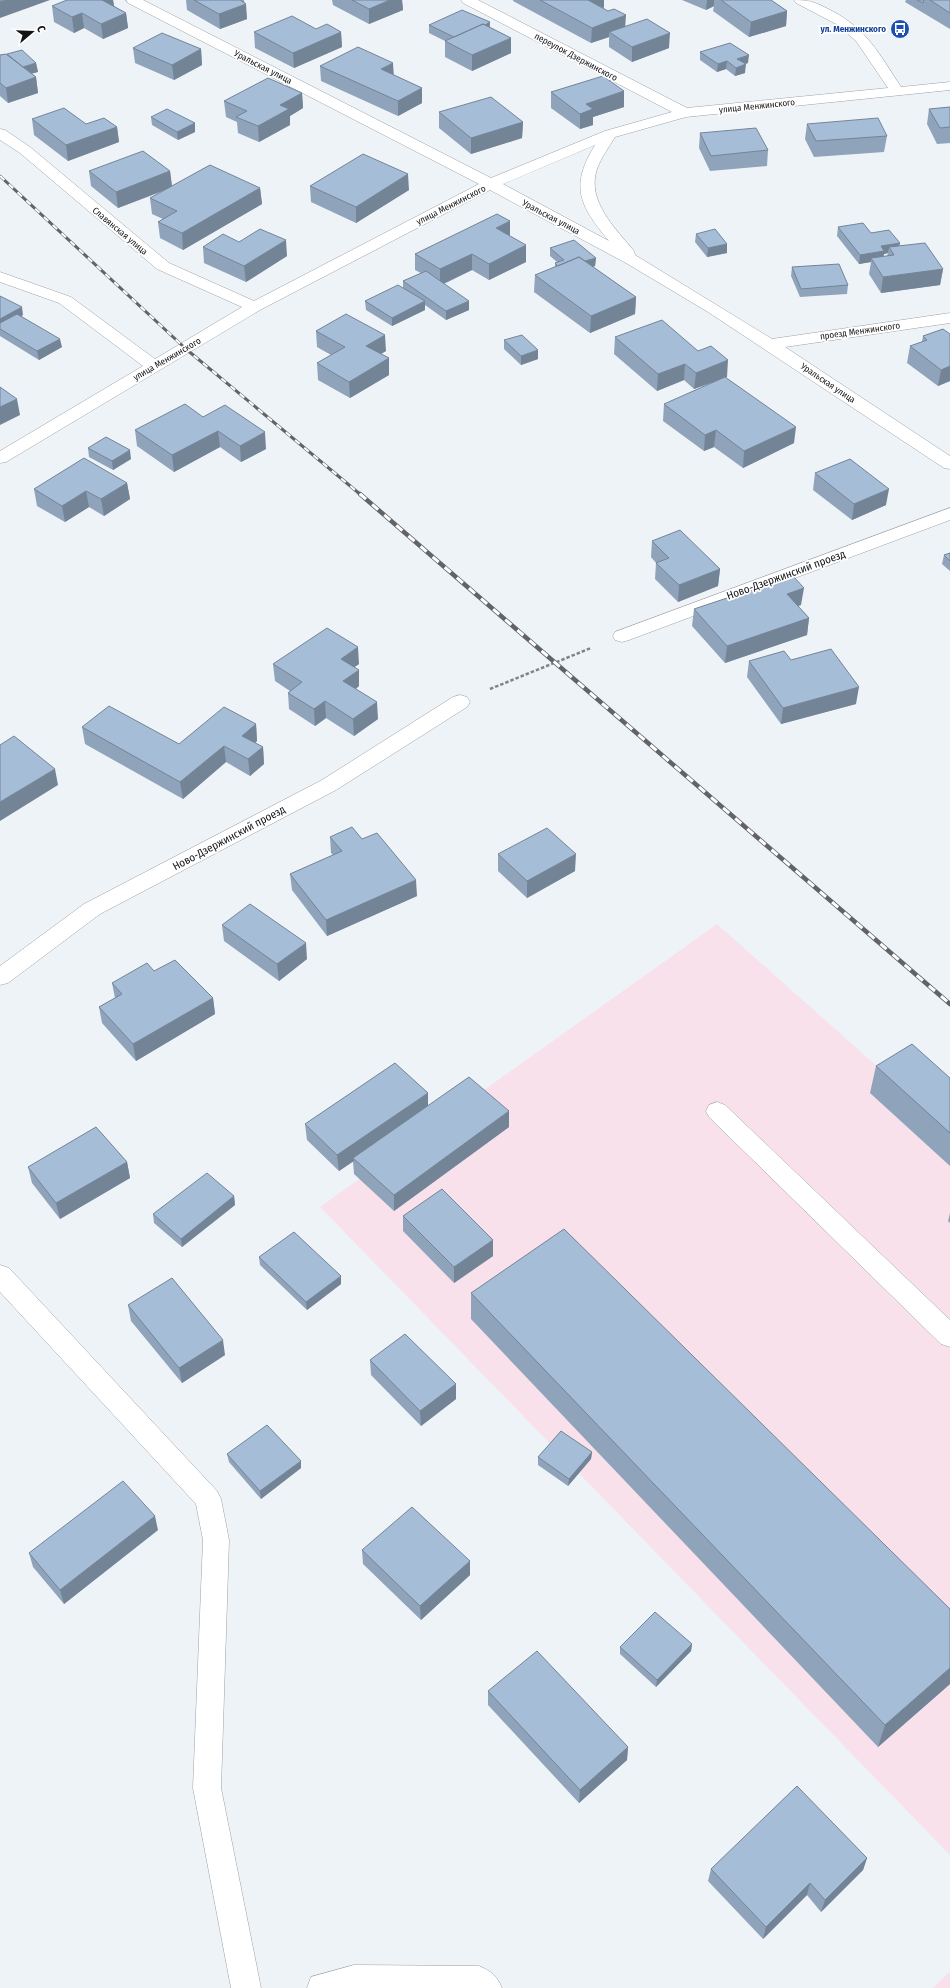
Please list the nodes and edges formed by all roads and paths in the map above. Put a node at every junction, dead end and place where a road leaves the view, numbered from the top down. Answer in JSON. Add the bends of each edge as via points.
{"nodes":[{"id":1,"x":133,"y":0,"type":"edge"},
{"id":2,"x":468,"y":0,"type":"edge"},
{"id":3,"x":801,"y":0,"type":"edge"},
{"id":4,"x":950,"y":86,"type":"edge"},
{"id":5,"x":897,"y":91,"type":"junction"},
{"id":6,"x":685,"y":114,"type":"junction"},
{"id":7,"x":0,"y":133,"type":"edge"},
{"id":8,"x":610,"y":134,"type":"junction"},
{"id":9,"x":490,"y":184,"type":"junction"},
{"id":10,"x":633,"y":261,"type":"junction"},
{"id":11,"x":0,"y":276,"type":"edge"},
{"id":12,"x":254,"y":307,"type":"junction"},
{"id":13,"x":950,"y":318,"type":"edge"},
{"id":14,"x":770,"y":344,"type":"junction"},
{"id":15,"x":154,"y":366,"type":"junction"},
{"id":16,"x":0,"y":458,"type":"edge"},
{"id":17,"x":950,"y":464,"type":"edge"},
{"id":18,"x":950,"y":514,"type":"edge"},
{"id":19,"x":622,"y":636,"type":"joint"},
{"id":20,"x":460,"y":702,"type":"joint"},
{"id":21,"x":0,"y":977,"type":"edge"},
{"id":22,"x":717,"y":1111,"type":"dead end"},
{"id":23,"x":0,"y":1275,"type":"edge"},
{"id":24,"x":950,"y":1336,"type":"edge"},
{"id":25,"x":246,"y":1988,"type":"edge"},
{"id":26,"x":322,"y":1988,"type":"edge"},
{"id":27,"x":487,"y":1988,"type":"edge"}],
"edges":[{"from":1,"to":9,"type":"street","name":"Уральская улица"},
{"from":2,"to":6,"type":"street","name":"переулок Дзержинского"},
{"from":3,"to":5,"type":"street","via":[[843,22],[861,38]]},
{"from":4,"to":5,"type":"street","name":"улица Менжинского"},
{"from":5,"to":6,"type":"street","name":"улица Менжинского"},
{"from":6,"to":8,"type":"street","name":"улица Менжинского"},
{"from":7,"to":12,"type":"street","name":"Славянская улица","via":[[25,150],[163,266]]},
{"from":8,"to":9,"type":"street","name":"улица Менжинского"},
{"from":8,"to":10,"type":"street","via":[[588,173],[587,194],[598,216]]},
{"from":9,"to":10,"type":"street","name":"Уральская улица"},
{"from":9,"to":12,"type":"street","name":"улица Менжинского"},
{"from":10,"to":14,"type":"street","name":"Уральская улица"},
{"from":11,"to":15,"type":"street","via":[[65,300]]},
{"from":12,"to":15,"type":"street","name":"улица Менжинского"},
{"from":13,"to":14,"type":"street","name":"проезд Менжинского"},
{"from":14,"to":17,"type":"street","name":"Уральская улица"},
{"from":15,"to":16,"type":"street","name":"улица Менжинского"},
{"from":18,"to":19,"type":"street","name":"Ново-Дзержинский проезд"},
{"from":19,"to":20,"type":"path"},
{"from":20,"to":21,"type":"street","name":"Ново-Дзержинский проезд","via":[[329,786],[92,909]]},
{"from":22,"to":24,"type":"street"},
{"from":23,"to":25,"type":"street","via":[[208,1499],[216,1540],[207,1788]]},
{"from":26,"to":27,"type":"street","via":[[354,1980],[479,1981]]}]}
